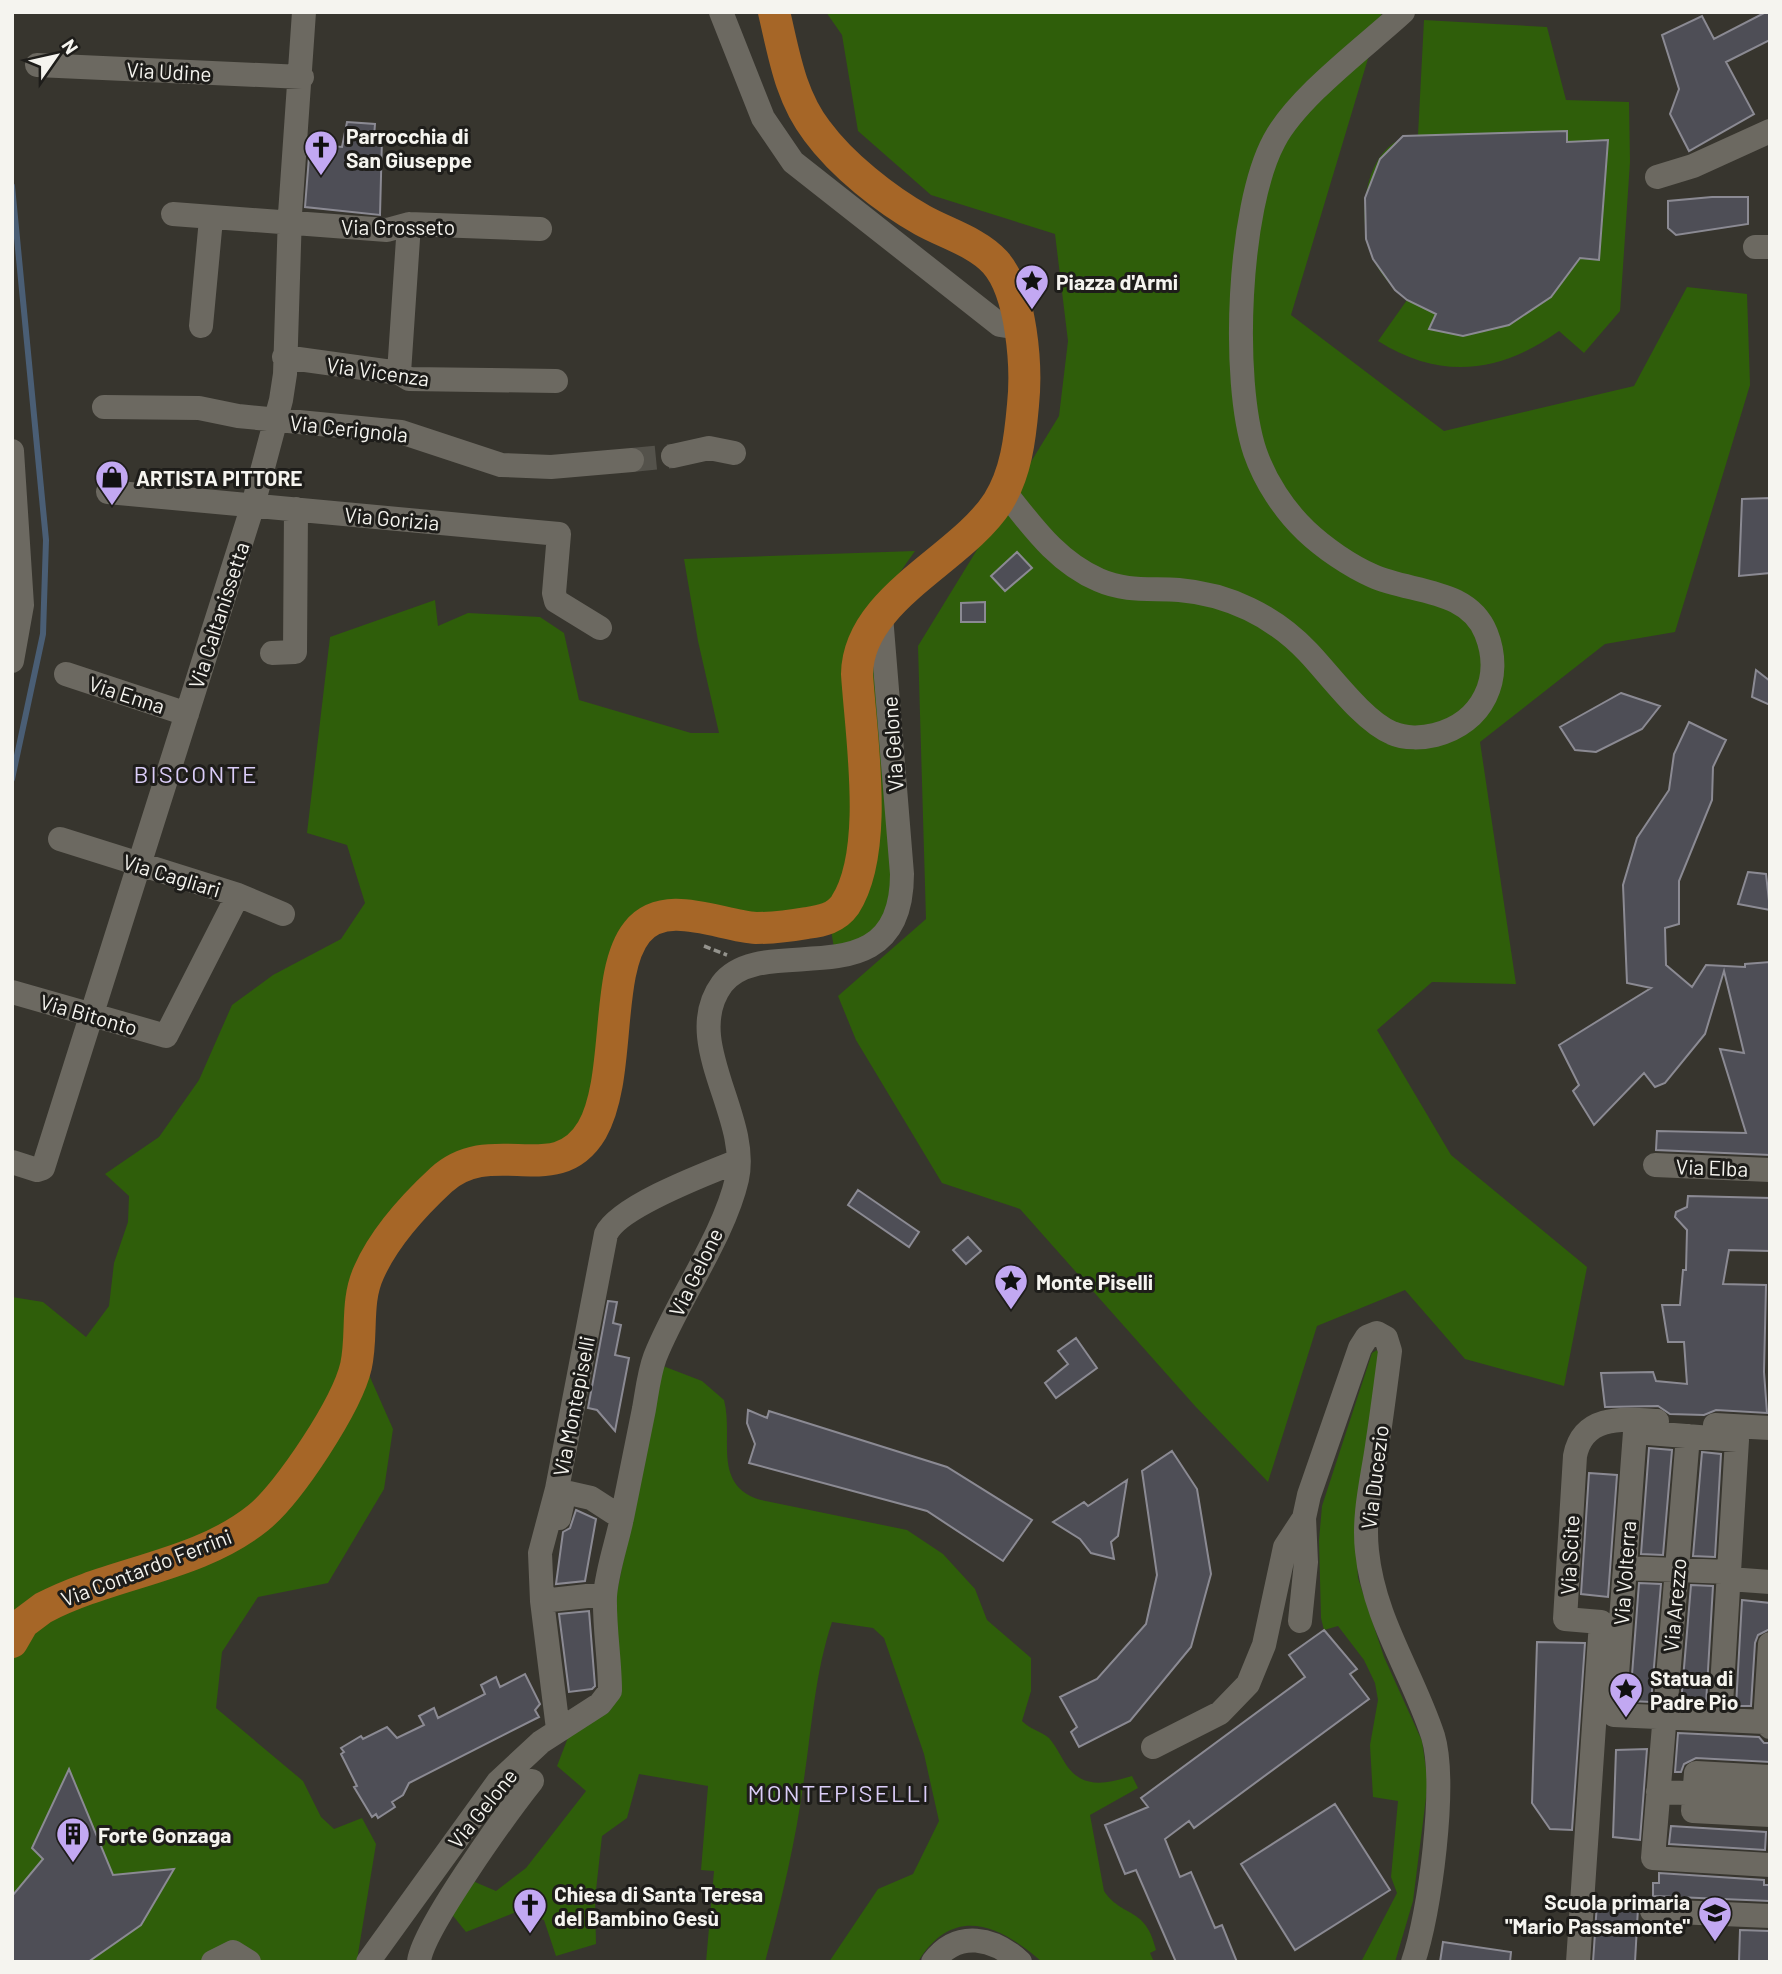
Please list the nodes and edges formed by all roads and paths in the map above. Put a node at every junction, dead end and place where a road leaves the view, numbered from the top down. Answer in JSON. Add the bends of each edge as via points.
{"nodes":[{"id":1,"x":304,"y":12,"type":"edge"},
{"id":2,"x":721,"y":12,"type":"edge"},
{"id":3,"x":774,"y":12,"type":"edge"},
{"id":4,"x":1403,"y":12,"type":"edge"},
{"id":5,"x":37,"y":65,"type":"dead end"},
{"id":6,"x":302,"y":77,"type":"junction"},
{"id":7,"x":1770,"y":131,"type":"edge"},
{"id":8,"x":1657,"y":177,"type":"dead end"},
{"id":9,"x":173,"y":214,"type":"dead end"},
{"id":10,"x":211,"y":219,"type":"junction"},
{"id":11,"x":290,"y":223,"type":"junction"},
{"id":12,"x":409,"y":224,"type":"junction"},
{"id":13,"x":540,"y":229,"type":"dead end"},
{"id":14,"x":201,"y":326,"type":"dead end"},
{"id":15,"x":1019,"y":328,"type":"junction"},
{"id":16,"x":285,"y":358,"type":"junction"},
{"id":17,"x":399,"y":373,"type":"junction"},
{"id":18,"x":555,"y":381,"type":"dead end"},
{"id":19,"x":104,"y":407,"type":"dead end"},
{"id":20,"x":276,"y":420,"type":"junction"},
{"id":21,"x":12,"y":451,"type":"edge"},
{"id":22,"x":734,"y":453,"type":"dead end"},
{"id":23,"x":673,"y":456,"type":"tunnel mouth"},
{"id":24,"x":632,"y":460,"type":"tunnel mouth"},
{"id":25,"x":1004,"y":491,"type":"junction"},
{"id":26,"x":108,"y":492,"type":"dead end"},
{"id":27,"x":253,"y":505,"type":"junction"},
{"id":28,"x":296,"y":509,"type":"junction"},
{"id":29,"x":881,"y":616,"type":"junction"},
{"id":30,"x":600,"y":628,"type":"dead end"},
{"id":31,"x":272,"y":653,"type":"dead end"},
{"id":32,"x":12,"y":661,"type":"edge"},
{"id":33,"x":66,"y":674,"type":"dead end"},
{"id":34,"x":187,"y":714,"type":"junction"},
{"id":35,"x":60,"y":839,"type":"dead end"},
{"id":36,"x":139,"y":866,"type":"junction"},
{"id":37,"x":238,"y":895,"type":"junction"},
{"id":38,"x":283,"y":914,"type":"dead end"},
{"id":39,"x":12,"y":992,"type":"edge"},
{"id":40,"x":93,"y":1016,"type":"junction"},
{"id":41,"x":738,"y":1161,"type":"junction"},
{"id":42,"x":12,"y":1162,"type":"edge"},
{"id":43,"x":1655,"y":1165,"type":"dead end"},
{"id":44,"x":1770,"y":1170,"type":"edge"},
{"id":45,"x":1770,"y":1428,"type":"edge"},
{"id":46,"x":1688,"y":1436,"type":"junction"},
{"id":47,"x":622,"y":1518,"type":"junction"},
{"id":48,"x":1304,"y":1518,"type":"junction"},
{"id":49,"x":540,"y":1567,"type":"junction"},
{"id":50,"x":1625,"y":1568,"type":"junction"},
{"id":51,"x":1677,"y":1570,"type":"junction"},
{"id":52,"x":1729,"y":1576,"type":"junction"},
{"id":53,"x":1770,"y":1582,"type":"edge"},
{"id":54,"x":605,"y":1594,"type":"junction"},
{"id":55,"x":542,"y":1601,"type":"junction"},
{"id":56,"x":1300,"y":1621,"type":"dead end"},
{"id":57,"x":12,"y":1642,"type":"edge"},
{"id":58,"x":1770,"y":1644,"type":"edge"},
{"id":59,"x":1665,"y":1717,"type":"junction"},
{"id":60,"x":1720,"y":1720,"type":"junction"},
{"id":61,"x":1767,"y":1724,"type":"edge"},
{"id":62,"x":558,"y":1729,"type":"junction"},
{"id":63,"x":1153,"y":1747,"type":"dead end"},
{"id":64,"x":1770,"y":1777,"type":"edge"},
{"id":65,"x":532,"y":1781,"type":"dead end"},
{"id":66,"x":1658,"y":1792,"type":"junction"},
{"id":67,"x":1695,"y":1793,"type":"junction"},
{"id":68,"x":1770,"y":1796,"type":"edge"},
{"id":69,"x":1770,"y":1815,"type":"edge"},
{"id":70,"x":1770,"y":1865,"type":"edge"},
{"id":71,"x":1652,"y":1911,"type":"dead end"},
{"id":72,"x":1770,"y":1916,"type":"edge"},
{"id":73,"x":213,"y":1962,"type":"edge"},
{"id":74,"x":249,"y":1962,"type":"edge"},
{"id":75,"x":368,"y":1962,"type":"edge"},
{"id":76,"x":419,"y":1962,"type":"edge"},
{"id":77,"x":933,"y":1962,"type":"edge"},
{"id":78,"x":1020,"y":1962,"type":"edge"},
{"id":79,"x":1413,"y":1962,"type":"edge"},
{"id":80,"x":1578,"y":1962,"type":"edge"}],
"edges":[{"from":1,"to":6,"type":"street","name":"Via Caltanissetta"},
{"from":2,"to":15,"type":"street","via":[[763,118],[793,162],[1000,325]]},
{"from":3,"to":15,"type":"main road","name":"Via Contardo Ferrini","via":[[788,72],[818,134],[898,204],[995,262],[1013,295]]},
{"from":4,"to":25,"type":"street","via":[[1296,111],[1265,161],[1244,254],[1245,408],[1265,475],[1306,531],[1373,576],[1445,596],[1476,615],[1485,629],[1494,668],[1482,705],[1457,729],[1424,738],[1393,734],[1367,714],[1282,627],[1224,598],[1123,588],[1078,570],[1053,550]]},
{"from":5,"to":6,"type":"street","name":"Via Udine"},
{"from":6,"to":11,"type":"street","name":"Via Caltanissetta"},
{"from":7,"to":8,"type":"street"},
{"from":9,"to":10,"type":"street","name":"Via Grosseto"},
{"from":10,"to":11,"type":"street","name":"Via Grosseto"},
{"from":10,"to":14,"type":"street"},
{"from":11,"to":12,"type":"street","name":"Via Grosseto","via":[[387,230]]},
{"from":11,"to":16,"type":"street","name":"Via Caltanissetta"},
{"from":12,"to":13,"type":"street","name":"Via Grosseto"},
{"from":12,"to":17,"type":"street"},
{"from":15,"to":25,"type":"main road","name":"Via Contardo Ferrini","via":[[1024,401],[1017,451]]},
{"from":16,"to":17,"type":"street","name":"Via Vicenza"},
{"from":16,"to":20,"type":"street","name":"Via Caltanissetta"},
{"from":17,"to":18,"type":"street","name":"Via Vicenza","via":[[409,379]]},
{"from":19,"to":20,"type":"street","name":"Via Cerignola","via":[[199,408]]},
{"from":20,"to":24,"type":"street","name":"Via Cerignola","via":[[401,432],[501,465],[551,467]]},
{"from":20,"to":27,"type":"street","name":"Via Caltanissetta"},
{"from":21,"to":32,"type":"street","via":[[22,604]]},
{"from":22,"to":23,"type":"street","via":[[709,448]]},
{"from":25,"to":29,"type":"main road","name":"Via Contardo Ferrini","via":[[983,520]]},
{"from":26,"to":27,"type":"street","name":"Via Gorizia"},
{"from":27,"to":28,"type":"street","name":"Via Gorizia"},
{"from":27,"to":34,"type":"street","name":"Via Caltanissetta"},
{"from":28,"to":30,"type":"street","name":"Via Gorizia","via":[[559,534],[556,601]]},
{"from":28,"to":31,"type":"street","via":[[295,652]]},
{"from":29,"to":41,"type":"street","name":"Via Gelone","via":[[901,860],[900,904],[887,929],[853,952],[758,964],[723,984],[711,1011],[710,1047],[734,1119]]},
{"from":29,"to":57,"type":"main road","name":"Via Contardo Ferrini","via":[[864,639],[857,659],[865,835],[854,883],[842,910],[827,919],[781,927],[673,915],[638,931],[626,954],[605,1095],[591,1132],[562,1157],[537,1162],[486,1158],[457,1168],[399,1228],[381,1250],[365,1282],[353,1377],[287,1488],[259,1517],[222,1540],[43,1608],[23,1623]]},
{"from":33,"to":34,"type":"street","name":"Via Enna"},
{"from":34,"to":36,"type":"street","name":"Via Caltanissetta"},
{"from":35,"to":36,"type":"street","name":"Via Cagliari"},
{"from":36,"to":37,"type":"street","name":"Via Cagliari"},
{"from":36,"to":40,"type":"street","name":"Via Caltanissetta"},
{"from":37,"to":38,"type":"street","name":"Via Cagliari"},
{"from":37,"to":40,"type":"street","name":"Via Bitonto","via":[[166,1036]]},
{"from":39,"to":40,"type":"street","name":"Via Bitonto"},
{"from":40,"to":42,"type":"street","name":"Via Caltanissetta","via":[[43,1168]]},
{"from":41,"to":47,"type":"street","name":"Via Gelone","via":[[726,1209],[653,1361]]},
{"from":41,"to":49,"type":"street","name":"Via Montepiselli","via":[[686,1182],[610,1226]]},
{"from":43,"to":44,"type":"street","name":"Via Elba"},
{"from":45,"to":80,"type":"street","name":"Via Scite","via":[[1620,1419],[1598,1424],[1578,1443],[1565,1619],[1601,1622]]},
{"from":46,"to":50,"type":"street","name":"Via Volterra","via":[[1635,1432]]},
{"from":46,"to":51,"type":"street","name":"Via Arezzo"},
{"from":46,"to":52,"type":"street","via":[[1737,1440]]},
{"from":47,"to":49,"type":"street","via":[[591,1498],[569,1493],[564,1496],[550,1563]]},
{"from":47,"to":54,"type":"street","name":"Via Gelone"},
{"from":48,"to":56,"type":"street","name":"Via Ducezio","via":[[1307,1552]]},
{"from":48,"to":63,"type":"street","via":[[1285,1548],[1264,1645],[1248,1684],[1220,1713]]},
{"from":48,"to":79,"type":"street","name":"Via Ducezio","via":[[1360,1348],[1367,1336],[1382,1335],[1390,1351],[1367,1513],[1367,1550],[1376,1604],[1425,1716],[1437,1761],[1431,1880]]},
{"from":49,"to":55,"type":"street","name":"Via Montepiselli"},
{"from":50,"to":51,"type":"street"},
{"from":50,"to":59,"type":"street","name":"Via Volterra","via":[[1614,1715]]},
{"from":51,"to":52,"type":"street"},
{"from":51,"to":59,"type":"street","name":"Via Arezzo"},
{"from":52,"to":53,"type":"street"},
{"from":52,"to":60,"type":"street"},
{"from":54,"to":55,"type":"street"},
{"from":54,"to":62,"type":"street","name":"Via Gelone","via":[[610,1691],[600,1704]]},
{"from":55,"to":62,"type":"street","name":"Via Montepiselli"},
{"from":58,"to":61,"type":"street"},
{"from":59,"to":60,"type":"street"},
{"from":59,"to":66,"type":"street","name":"Via Arezzo"},
{"from":60,"to":61,"type":"street"},
{"from":62,"to":75,"type":"street","name":"Via Gelone","via":[[499,1782]]},
{"from":64,"to":67,"type":"street","via":[[1696,1773]]},
{"from":65,"to":76,"type":"street","via":[[429,1933]]},
{"from":66,"to":67,"type":"street"},
{"from":66,"to":70,"type":"street","name":"Via Arezzo","via":[[1653,1858]]},
{"from":67,"to":68,"type":"street"},
{"from":67,"to":69,"type":"street","via":[[1693,1811]]},
{"from":71,"to":72,"type":"street"},
{"from":73,"to":74,"type":"street","via":[[233,1952]]},
{"from":77,"to":78,"type":"street","via":[[951,1946],[975,1940],[992,1942]]}]}
